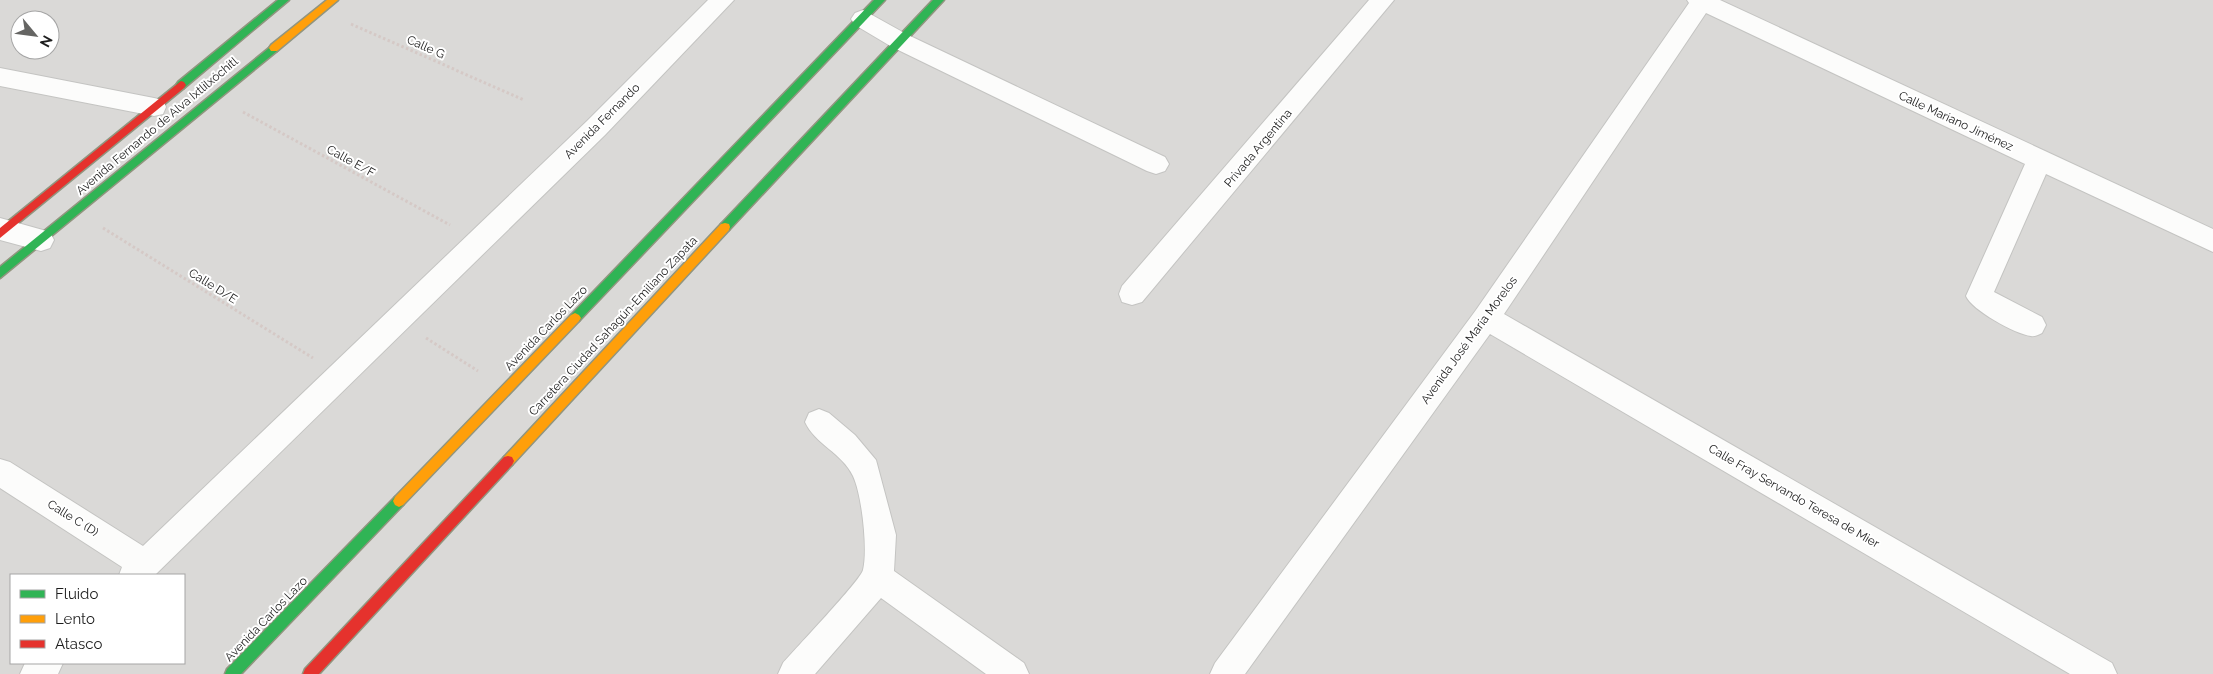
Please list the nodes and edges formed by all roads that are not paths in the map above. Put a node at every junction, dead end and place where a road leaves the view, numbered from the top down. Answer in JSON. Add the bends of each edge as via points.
{"nodes":[{"id":1,"x":284,"y":0,"type":"edge"},
{"id":2,"x":333,"y":0,"type":"edge"},
{"id":3,"x":722,"y":0,"type":"edge"},
{"id":4,"x":880,"y":0,"type":"edge"},
{"id":5,"x":939,"y":0,"type":"edge"},
{"id":6,"x":1382,"y":0,"type":"edge"},
{"id":7,"x":1701,"y":0,"type":"edge"},
{"id":8,"x":863,"y":18,"type":"junction"},
{"id":9,"x":900,"y":41,"type":"junction"},
{"id":10,"x":0,"y":76,"type":"edge"},
{"id":11,"x":154,"y":107,"type":"junction"},
{"id":12,"x":2039,"y":161,"type":"junction"},
{"id":13,"x":1156,"y":164,"type":"dead end"},
{"id":14,"x":2,"y":231,"type":"edge"},
{"id":15,"x":41,"y":240,"type":"junction"},
{"id":16,"x":2213,"y":241,"type":"edge"},
{"id":17,"x":0,"y":273,"type":"edge"},
{"id":18,"x":1132,"y":294,"type":"dead end"},
{"id":19,"x":1486,"y":318,"type":"junction"},
{"id":20,"x":2032,"y":325,"type":"dead end"},
{"id":21,"x":819,"y":422,"type":"dead end"},
{"id":22,"x":0,"y":472,"type":"edge"},
{"id":23,"x":140,"y":570,"type":"edge"},
{"id":24,"x":878,"y":578,"type":"junction"},
{"id":25,"x":46,"y":664,"type":"edge"},
{"id":26,"x":36,"y":674,"type":"edge"},
{"id":27,"x":232,"y":674,"type":"edge"},
{"id":28,"x":310,"y":674,"type":"edge"},
{"id":29,"x":794,"y":674,"type":"edge"},
{"id":30,"x":1013,"y":674,"type":"edge"},
{"id":31,"x":1226,"y":674,"type":"edge"},
{"id":32,"x":2101,"y":674,"type":"edge"}],
"edges":[{"from":1,"to":11,"type":"main road","name":"Avenida Fernando de Alva Ixtlilxóchitl"},
{"from":2,"to":15,"type":"main road","name":"Avenida Fernando de Alva Ixtlilxóchitl"},
{"from":3,"to":23,"type":"street","name":"Avenida Fernando","via":[[480,241]]},
{"from":4,"to":8,"type":"main road","name":"Avenida Carlos Lazo"},
{"from":5,"to":9,"type":"main road","name":"Carretera Ciudad Sahagún-Emiliano Zapata"},
{"from":6,"to":18,"type":"street","name":"Privada Argentina"},
{"from":7,"to":12,"type":"street","name":"Calle Mariano Jiménez"},
{"from":7,"to":19,"type":"street","name":"Avenida José María Morelos"},
{"from":8,"to":9,"type":"street"},
{"from":8,"to":27,"type":"main road","name":"Avenida Carlos Lazo"},
{"from":9,"to":13,"type":"street"},
{"from":9,"to":28,"type":"main road","name":"Carretera Ciudad Sahagún-Emiliano Zapata"},
{"from":10,"to":11,"type":"street"},
{"from":11,"to":14,"type":"main road","name":"Avenida Fernando de Alva Ixtlilxóchitl"},
{"from":12,"to":16,"type":"street","name":"Calle Mariano Jiménez"},
{"from":12,"to":20,"type":"street","via":[[1979,296]]},
{"from":14,"to":15,"type":"street"},
{"from":15,"to":17,"type":"main road","name":"Avenida Fernando de Alva Ixtlilxóchitl"},
{"from":19,"to":31,"type":"street","name":"Avenida José María Morelos"},
{"from":19,"to":32,"type":"street","name":"Calle Fray Servando Teresa de Mier"},
{"from":21,"to":24,"type":"street","via":[[845,444],[866,470],[881,535]]},
{"from":22,"to":23,"type":"street","name":"Calle C (D)"},
{"from":24,"to":29,"type":"street"},
{"from":24,"to":30,"type":"street"},
{"from":25,"to":26,"type":"street"}]}
